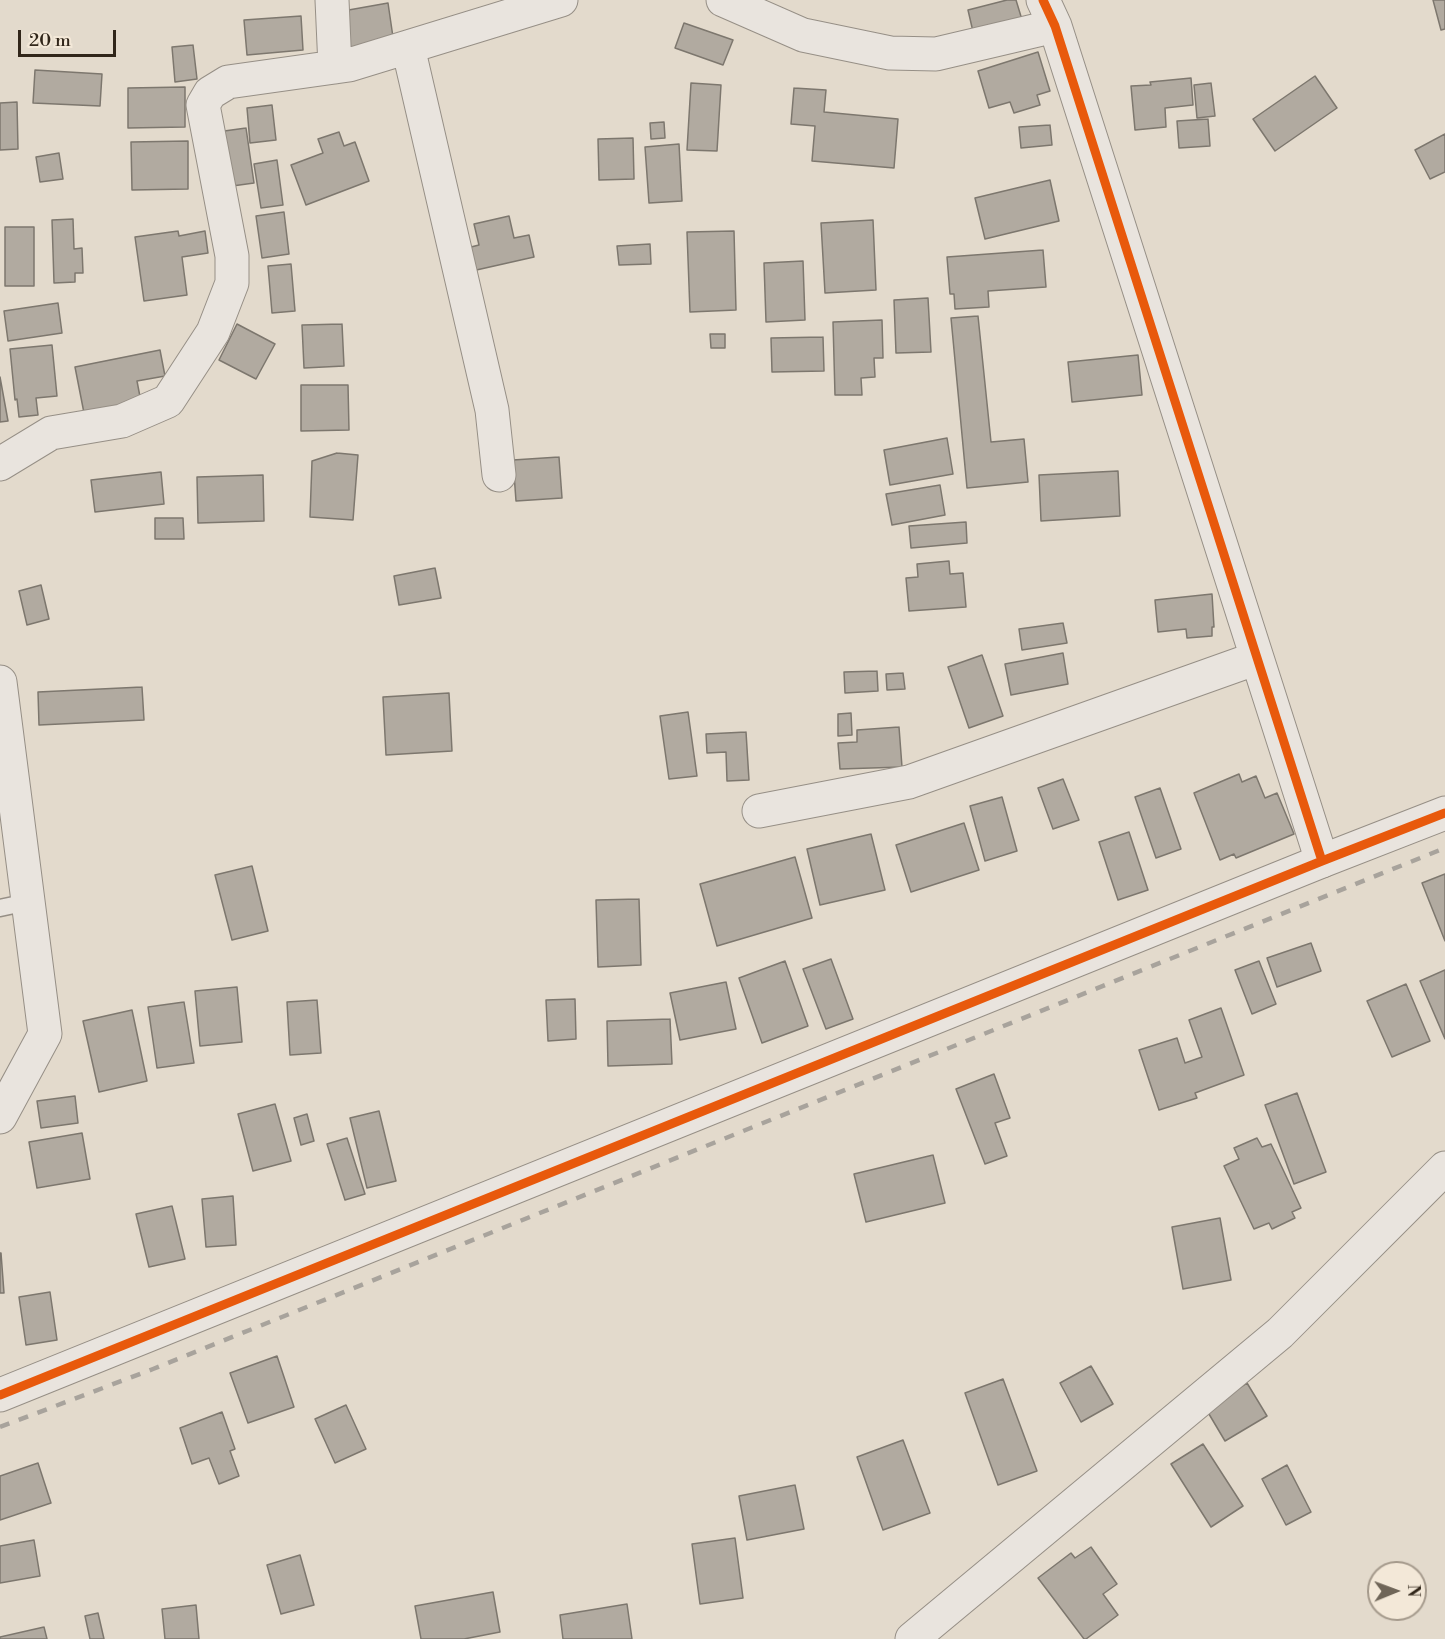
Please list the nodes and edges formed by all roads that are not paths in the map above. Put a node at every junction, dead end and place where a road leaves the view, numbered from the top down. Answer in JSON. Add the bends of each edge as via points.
{"nodes":[{"id":1,"x":332,"y":0,"type":"edge"},
{"id":2,"x":561,"y":0,"type":"edge"},
{"id":3,"x":723,"y":0,"type":"edge"},
{"id":4,"x":1049,"y":13,"type":"edge"},
{"id":5,"x":408,"y":47,"type":"junction"},
{"id":6,"x":335,"y":67,"type":"junction"},
{"id":7,"x":0,"y":464,"type":"edge"},
{"id":8,"x":500,"y":475,"type":"dead end"},
{"id":9,"x":1257,"y":658,"type":"junction"},
{"id":10,"x":0,"y":682,"type":"edge"},
{"id":11,"x":759,"y":811,"type":"dead end"},
{"id":12,"x":1445,"y":813,"type":"edge"},
{"id":13,"x":1322,"y":861,"type":"junction"},
{"id":14,"x":14,"y":905,"type":"edge"},
{"id":15,"x":0,"y":1117,"type":"edge"},
{"id":16,"x":1445,"y":1168,"type":"edge"},
{"id":17,"x":0,"y":1395,"type":"edge"},
{"id":18,"x":912,"y":1639,"type":"edge"}],
"edges":[{"from":1,"to":6,"type":"street"},
{"from":2,"to":5,"type":"street"},
{"from":3,"to":4,"type":"street","via":[[803,35],[890,53],[936,54]]},
{"from":4,"to":9,"type":"street"},
{"from":5,"to":6,"type":"street"},
{"from":5,"to":8,"type":"street","via":[[492,410]]},
{"from":6,"to":7,"type":"street","via":[[228,82],[210,93],[203,105],[232,256],[232,283],[213,332],[168,401],[122,421],[51,433]]},
{"from":9,"to":11,"type":"street","via":[[909,782]]},
{"from":9,"to":13,"type":"street"},
{"from":10,"to":14,"type":"street"},
{"from":12,"to":13,"type":"street"},
{"from":13,"to":17,"type":"street"},
{"from":14,"to":15,"type":"street","via":[[45,1034]]},
{"from":16,"to":18,"type":"street","via":[[1280,1333]]}]}
